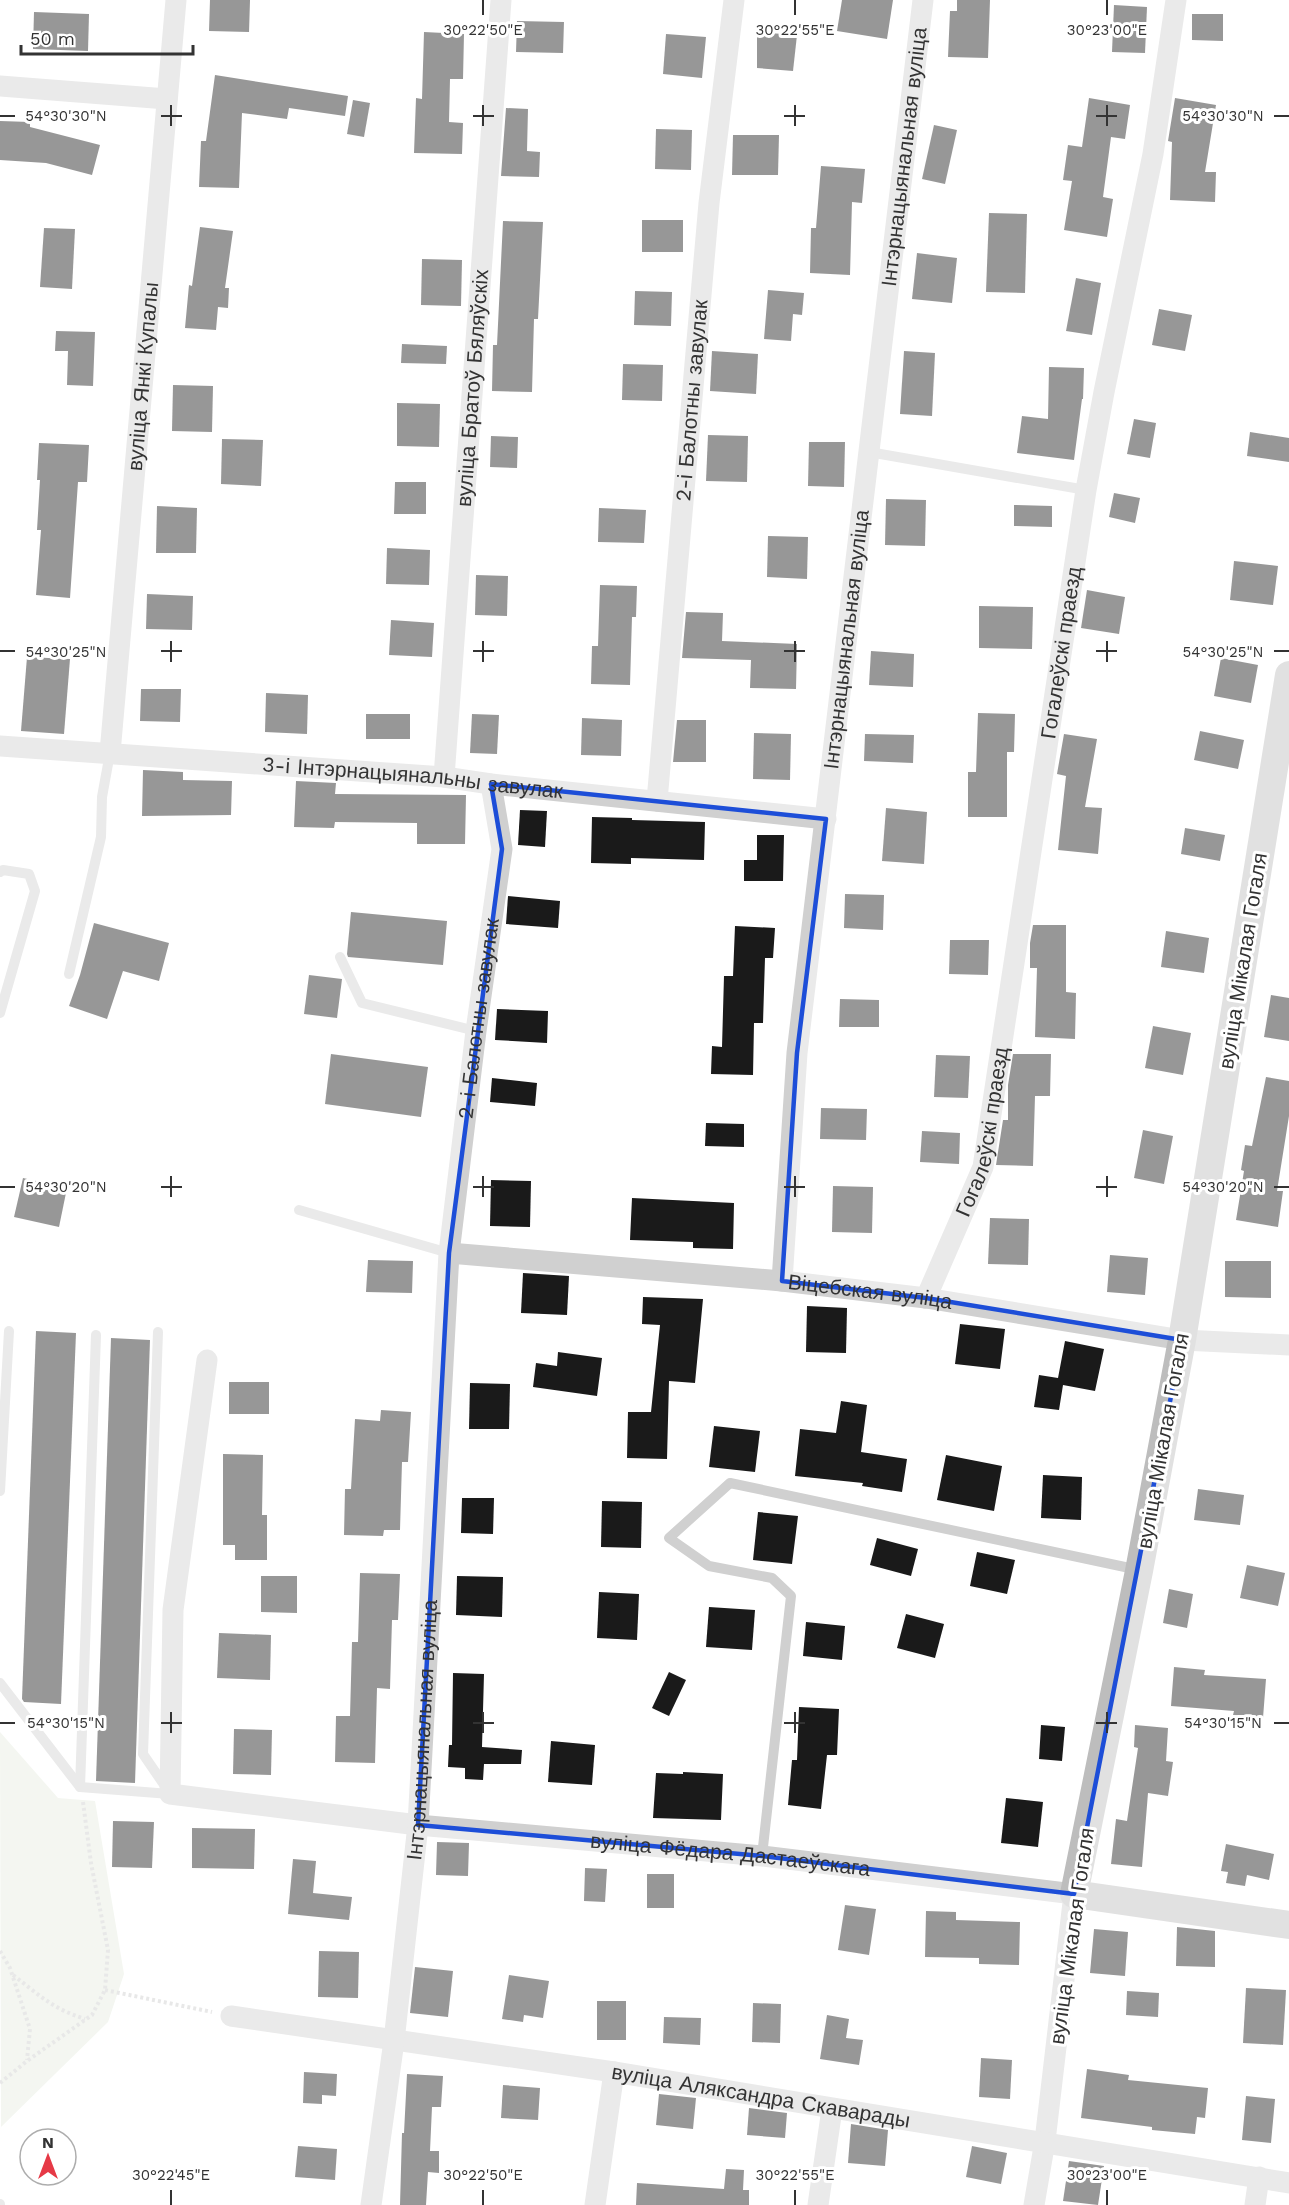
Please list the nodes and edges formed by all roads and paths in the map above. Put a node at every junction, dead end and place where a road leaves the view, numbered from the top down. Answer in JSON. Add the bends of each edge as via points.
{"nodes":[{"id":1,"x":176,"y":0,"type":"edge"},
{"id":2,"x":501,"y":0,"type":"edge"},
{"id":3,"x":734,"y":0,"type":"edge"},
{"id":4,"x":923,"y":0,"type":"edge"},
{"id":5,"x":1176,"y":0,"type":"edge"},
{"id":6,"x":0,"y":86,"type":"edge"},
{"id":7,"x":167,"y":99,"type":"junction"},
{"id":8,"x":869,"y":452,"type":"junction"},
{"id":9,"x":1086,"y":490,"type":"junction"},
{"id":10,"x":1289,"y":675,"type":"edge"},
{"id":11,"x":0,"y":746,"type":"edge"},
{"id":12,"x":110,"y":753,"type":"junction"},
{"id":13,"x":444,"y":777,"type":"junction"},
{"id":14,"x":491,"y":784,"type":"junction"},
{"id":15,"x":657,"y":801,"type":"junction"},
{"id":16,"x":826,"y":819,"type":"junction"},
{"id":17,"x":0,"y":872,"type":"edge"},
{"id":18,"x":340,"y":957,"type":"dead end"},
{"id":19,"x":69,"y":974,"type":"dead end"},
{"id":20,"x":0,"y":1013,"type":"edge"},
{"id":21,"x":476,"y":1031,"type":"junction"},
{"id":22,"x":299,"y":1210,"type":"dead end"},
{"id":23,"x":449,"y":1253,"type":"junction"},
{"id":24,"x":782,"y":1281,"type":"junction"},
{"id":25,"x":926,"y":1298,"type":"junction"},
{"id":26,"x":9,"y":1331,"type":"dead end"},
{"id":27,"x":158,"y":1332,"type":"dead end"},
{"id":28,"x":96,"y":1335,"type":"dead end"},
{"id":29,"x":1182,"y":1340,"type":"junction"},
{"id":30,"x":1289,"y":1345,"type":"edge"},
{"id":31,"x":207,"y":1360,"type":"dead end"},
{"id":32,"x":0,"y":1491,"type":"edge"},
{"id":33,"x":1139,"y":1570,"type":"junction"},
{"id":34,"x":0,"y":1683,"type":"edge"},
{"id":35,"x":81,"y":1787,"type":"junction"},
{"id":36,"x":170,"y":1794,"type":"junction"},
{"id":37,"x":418,"y":1825,"type":"junction"},
{"id":38,"x":762,"y":1856,"type":"junction"},
{"id":39,"x":1074,"y":1894,"type":"junction"},
{"id":40,"x":1289,"y":1924,"type":"edge"},
{"id":41,"x":0,"y":1951,"type":"edge"},
{"id":42,"x":12,"y":1974,"type":"junction"},
{"id":43,"x":105,"y":1990,"type":"junction"},
{"id":44,"x":231,"y":2016,"type":"joint"},
{"id":45,"x":86,"y":2019,"type":"junction"},
{"id":46,"x":394,"y":2041,"type":"junction"},
{"id":47,"x":27,"y":2061,"type":"junction"},
{"id":48,"x":614,"y":2072,"type":"junction"},
{"id":49,"x":0,"y":2083,"type":"edge"},
{"id":50,"x":831,"y":2109,"type":"junction"},
{"id":51,"x":1045,"y":2141,"type":"junction"},
{"id":52,"x":1259,"y":2177,"type":"junction"},
{"id":53,"x":1289,"y":2183,"type":"edge"},
{"id":54,"x":371,"y":2205,"type":"edge"},
{"id":55,"x":595,"y":2205,"type":"edge"},
{"id":56,"x":819,"y":2205,"type":"edge"},
{"id":57,"x":1034,"y":2205,"type":"edge"},
{"id":58,"x":1255,"y":2205,"type":"edge"}],
"edges":[{"from":1,"to":7,"type":"street","name":"вуліца Янкі Купалы"},
{"from":2,"to":13,"type":"street","name":"вуліца Братоў Бяляўскіх"},
{"from":3,"to":15,"type":"street","name":"2-і Балотны завулак","via":[[708,203]]},
{"from":4,"to":8,"type":"street","name":"Інтэрнацыянальная вуліца"},
{"from":5,"to":9,"type":"street","name":"Гогалеўскі праезд","via":[[1153,154]]},
{"from":6,"to":7,"type":"street"},
{"from":7,"to":12,"type":"street","name":"вуліца Янкі Купалы"},
{"from":8,"to":9,"type":"lane"},
{"from":8,"to":16,"type":"street","name":"Інтэрнацыянальная вуліца"},
{"from":9,"to":25,"type":"street","name":"Гогалеўскі праезд","via":[[983,1167]]},
{"from":10,"to":29,"type":"street","name":"вуліца Мікалая Гогаля"},
{"from":11,"to":12,"type":"street","name":"3-і Інтэрнацыянальны завулак"},
{"from":12,"to":13,"type":"street","name":"3-і Інтэрнацыянальны завулак"},
{"from":12,"to":19,"type":"lane","via":[[102,797],[101,837]]},
{"from":13,"to":14,"type":"street","name":"3-і Інтэрнацыянальны завулак"},
{"from":14,"to":15,"type":"street","name":"3-і Інтэрнацыянальны завулак"},
{"from":14,"to":21,"type":"street","name":"2-і Балотны завулак","via":[[502,849]]},
{"from":15,"to":16,"type":"street","name":"3-і Інтэрнацыянальны завулак"},
{"from":16,"to":24,"type":"street","name":"Інтэрнацыянальная вуліца","via":[[797,1053]]},
{"from":17,"to":20,"type":"lane","via":[[29,874],[35,891]]},
{"from":18,"to":21,"type":"lane","via":[[362,1003]]},
{"from":21,"to":23,"type":"street","name":"2-і Балотны завулак"},
{"from":22,"to":23,"type":"lane"},
{"from":23,"to":24,"type":"street","name":"Віцебская вуліца"},
{"from":23,"to":37,"type":"street","name":"Інтэрнацыянальная вуліца"},
{"from":24,"to":25,"type":"street","name":"Віцебская вуліца"},
{"from":25,"to":29,"type":"street","name":"Віцебская вуліца"},
{"from":26,"to":32,"type":"lane"},
{"from":27,"to":36,"type":"lane","via":[[143,1754]]},
{"from":28,"to":35,"type":"lane"},
{"from":29,"to":30,"type":"street","name":"Віцебская вуліца"},
{"from":29,"to":33,"type":"street","name":"вуліца Мікалая Гогаля"},
{"from":31,"to":36,"type":"street","via":[[173,1610]]},
{"from":33,"to":38,"type":"lane","via":[[730,1483],[669,1538],[709,1566],[772,1578],[791,1596]]},
{"from":33,"to":39,"type":"street","name":"вуліца Мікалая Гогаля"},
{"from":34,"to":35,"type":"lane"},
{"from":35,"to":36,"type":"lane"},
{"from":35,"to":43,"type":"path","via":[[108,1950]]},
{"from":36,"to":37,"type":"street","name":"вуліца Фёдара Дастаеўскага"},
{"from":37,"to":38,"type":"street","name":"вуліца Фёдара Дастаеўскага"},
{"from":37,"to":46,"type":"street","name":"Інтэрнацыянальная вуліца"},
{"from":38,"to":39,"type":"street","name":"вуліца Фёдара Дастаеўскага"},
{"from":39,"to":40,"type":"street","name":"вуліца Фёдара Дастаеўскага"},
{"from":39,"to":51,"type":"street","name":"вуліца Мікалая Гогаля"},
{"from":41,"to":42,"type":"path"},
{"from":42,"to":45,"type":"path","via":[[63,2012]]},
{"from":42,"to":47,"type":"path","via":[[30,2029]]},
{"from":43,"to":44,"type":"path"},
{"from":43,"to":45,"type":"path"},
{"from":44,"to":46,"type":"street","name":"вуліца Аляксандра Скаварады"},
{"from":45,"to":47,"type":"path"},
{"from":46,"to":48,"type":"street","name":"вуліца Аляксандра Скаварады"},
{"from":46,"to":54,"type":"street","name":"Інтэрнацыянальная вуліца"},
{"from":47,"to":49,"type":"path"},
{"from":48,"to":50,"type":"street","name":"вуліца Аляксандра Скаварады"},
{"from":48,"to":55,"type":"street"},
{"from":50,"to":51,"type":"street","name":"вуліца Аляксандра Скаварады"},
{"from":50,"to":56,"type":"street"},
{"from":51,"to":52,"type":"street","name":"вуліца Аляксандра Скаварады"},
{"from":51,"to":57,"type":"street","name":"вуліца Мікалая Гогаля"},
{"from":52,"to":53,"type":"street","name":"вуліца Аляксандра Скаварады"},
{"from":52,"to":58,"type":"street"}]}
